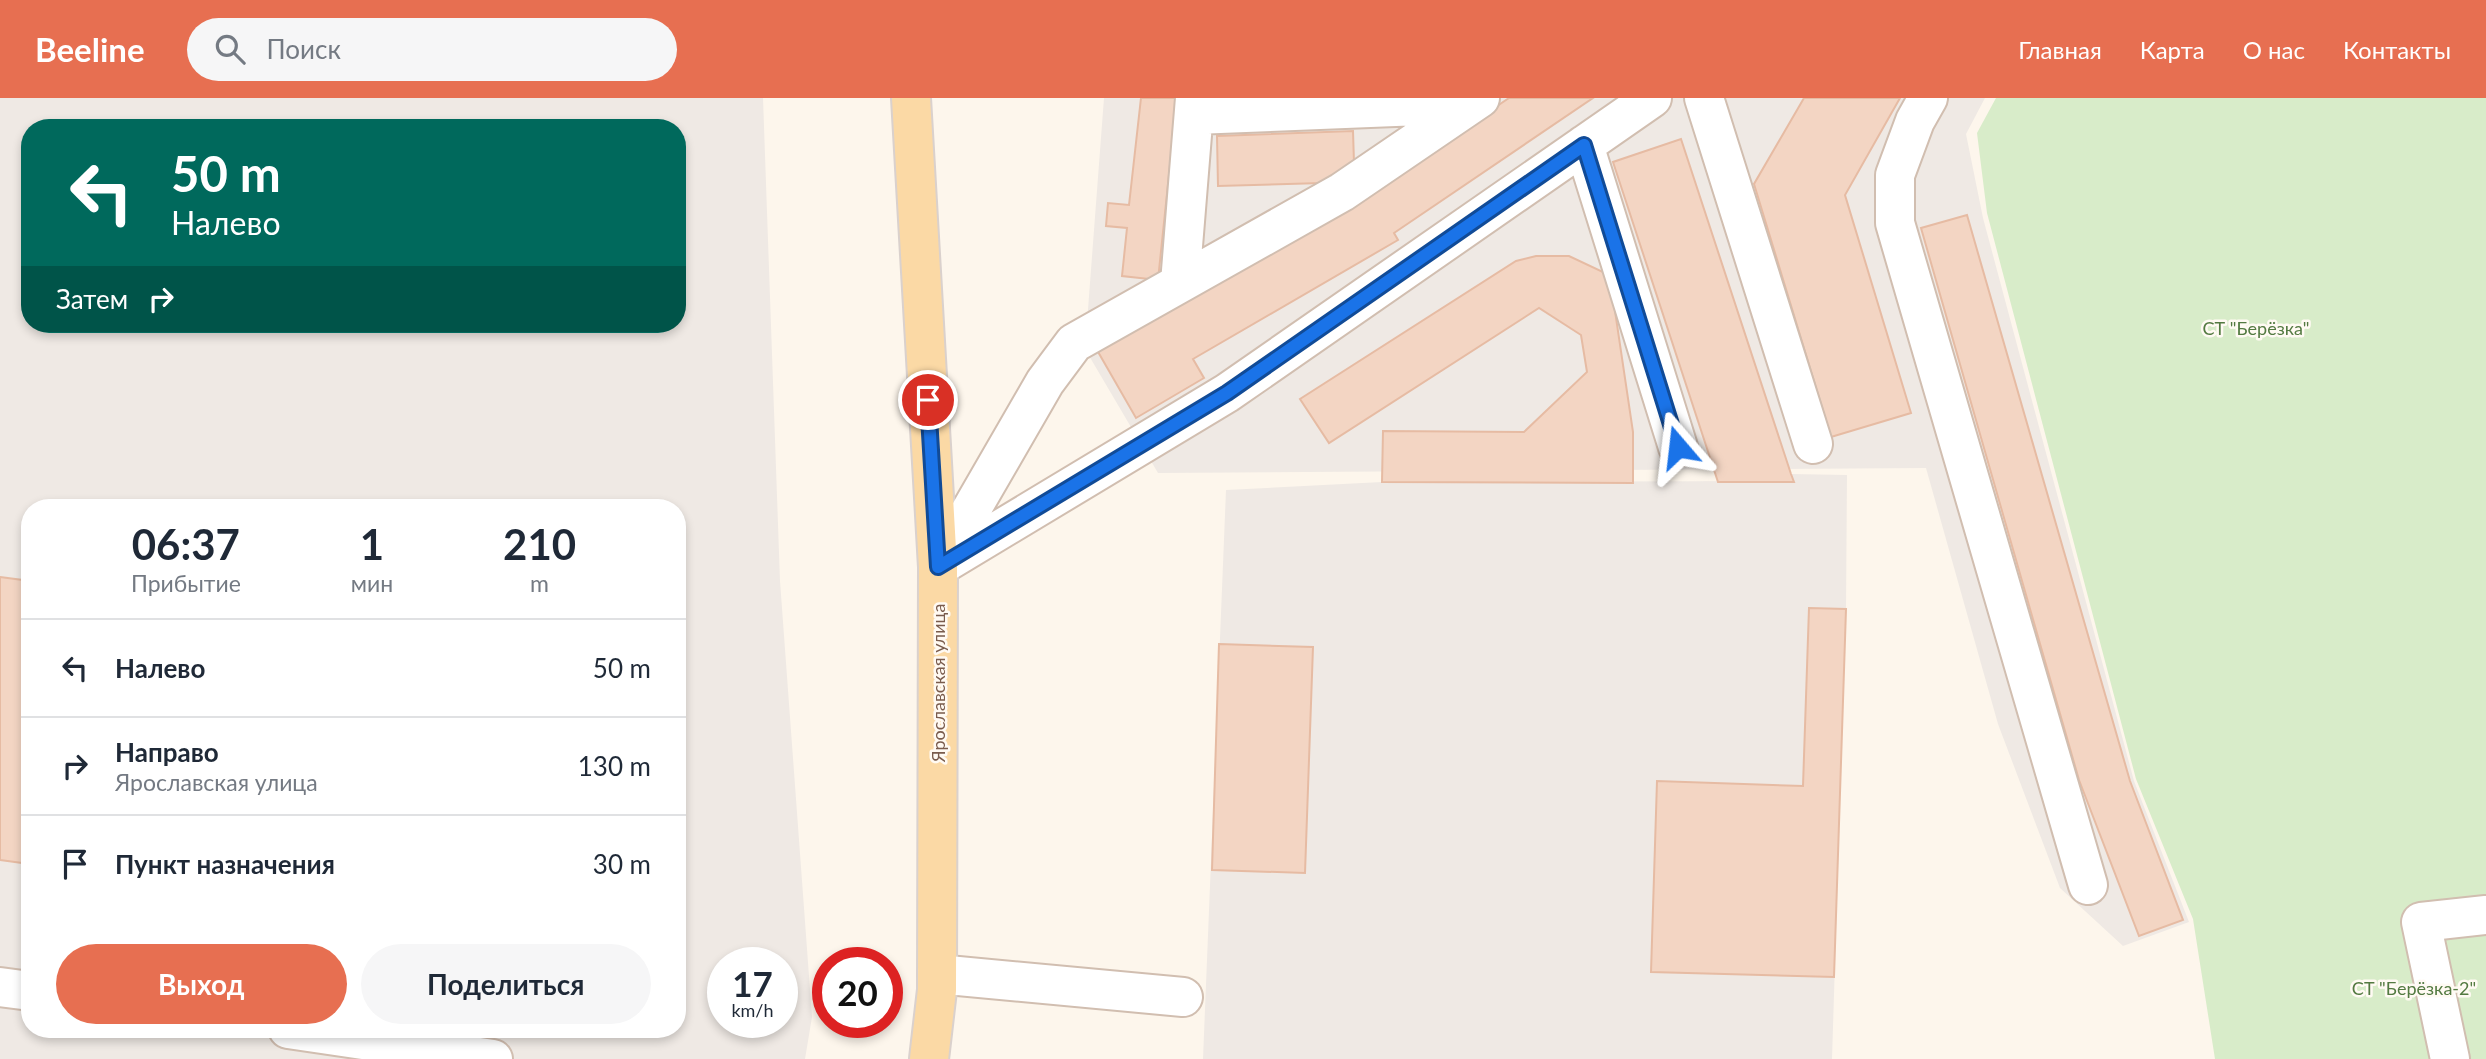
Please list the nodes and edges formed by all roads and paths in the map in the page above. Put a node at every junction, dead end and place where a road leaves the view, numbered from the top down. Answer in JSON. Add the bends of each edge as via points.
{"nodes":[{"id":1,"x":911,"y":98,"type":"edge"},
{"id":2,"x":1652,"y":98,"type":"edge"},
{"id":3,"x":1704,"y":98,"type":"edge"},
{"id":4,"x":1928,"y":98,"type":"edge"},
{"id":5,"x":1476,"y":101,"type":"edge"},
{"id":6,"x":1195,"y":107,"type":"edge"},
{"id":7,"x":1584,"y":145,"type":"junction"},
{"id":8,"x":1180,"y":283,"type":"junction"},
{"id":9,"x":1813,"y":443,"type":"dead end"},
{"id":10,"x":1678,"y":447,"type":"dead end"},
{"id":11,"x":938,"y":567,"type":"junction"},
{"id":12,"x":2088,"y":885,"type":"dead end"},
{"id":13,"x":2486,"y":915,"type":"edge"},
{"id":14,"x":937,"y":974,"type":"junction"},
{"id":15,"x":0,"y":987,"type":"edge"},
{"id":16,"x":21,"y":990,"type":"edge"},
{"id":17,"x":1183,"y":997,"type":"dead end"},
{"id":18,"x":350,"y":1038,"type":"edge"},
{"id":19,"x":493,"y":1059,"type":"edge"},
{"id":20,"x":929,"y":1059,"type":"edge"},
{"id":21,"x":2450,"y":1059,"type":"edge"}],
"edges":[{"from":1,"to":11,"type":"main road","name":"Ярославская улица"},
{"from":2,"to":7,"type":"lane"},
{"from":3,"to":9,"type":"lane"},
{"from":4,"to":12,"type":"lane","via":[[1895,175],[1895,223]]},
{"from":5,"to":6,"type":"lane"},
{"from":5,"to":8,"type":"lane","via":[[1342,192]]},
{"from":6,"to":8,"type":"lane"},
{"from":7,"to":10,"type":"lane"},
{"from":7,"to":11,"type":"lane","via":[[1227,393]]},
{"from":8,"to":11,"type":"lane","via":[[1074,343],[1045,383]]},
{"from":11,"to":14,"type":"main road","name":"Ярославская улица"},
{"from":13,"to":21,"type":"lane","via":[[2421,922]]},
{"from":14,"to":17,"type":"lane"},
{"from":14,"to":20,"type":"main road","name":"Ярославская улица"},
{"from":15,"to":16,"type":"lane"},
{"from":18,"to":19,"type":"lane"}]}
